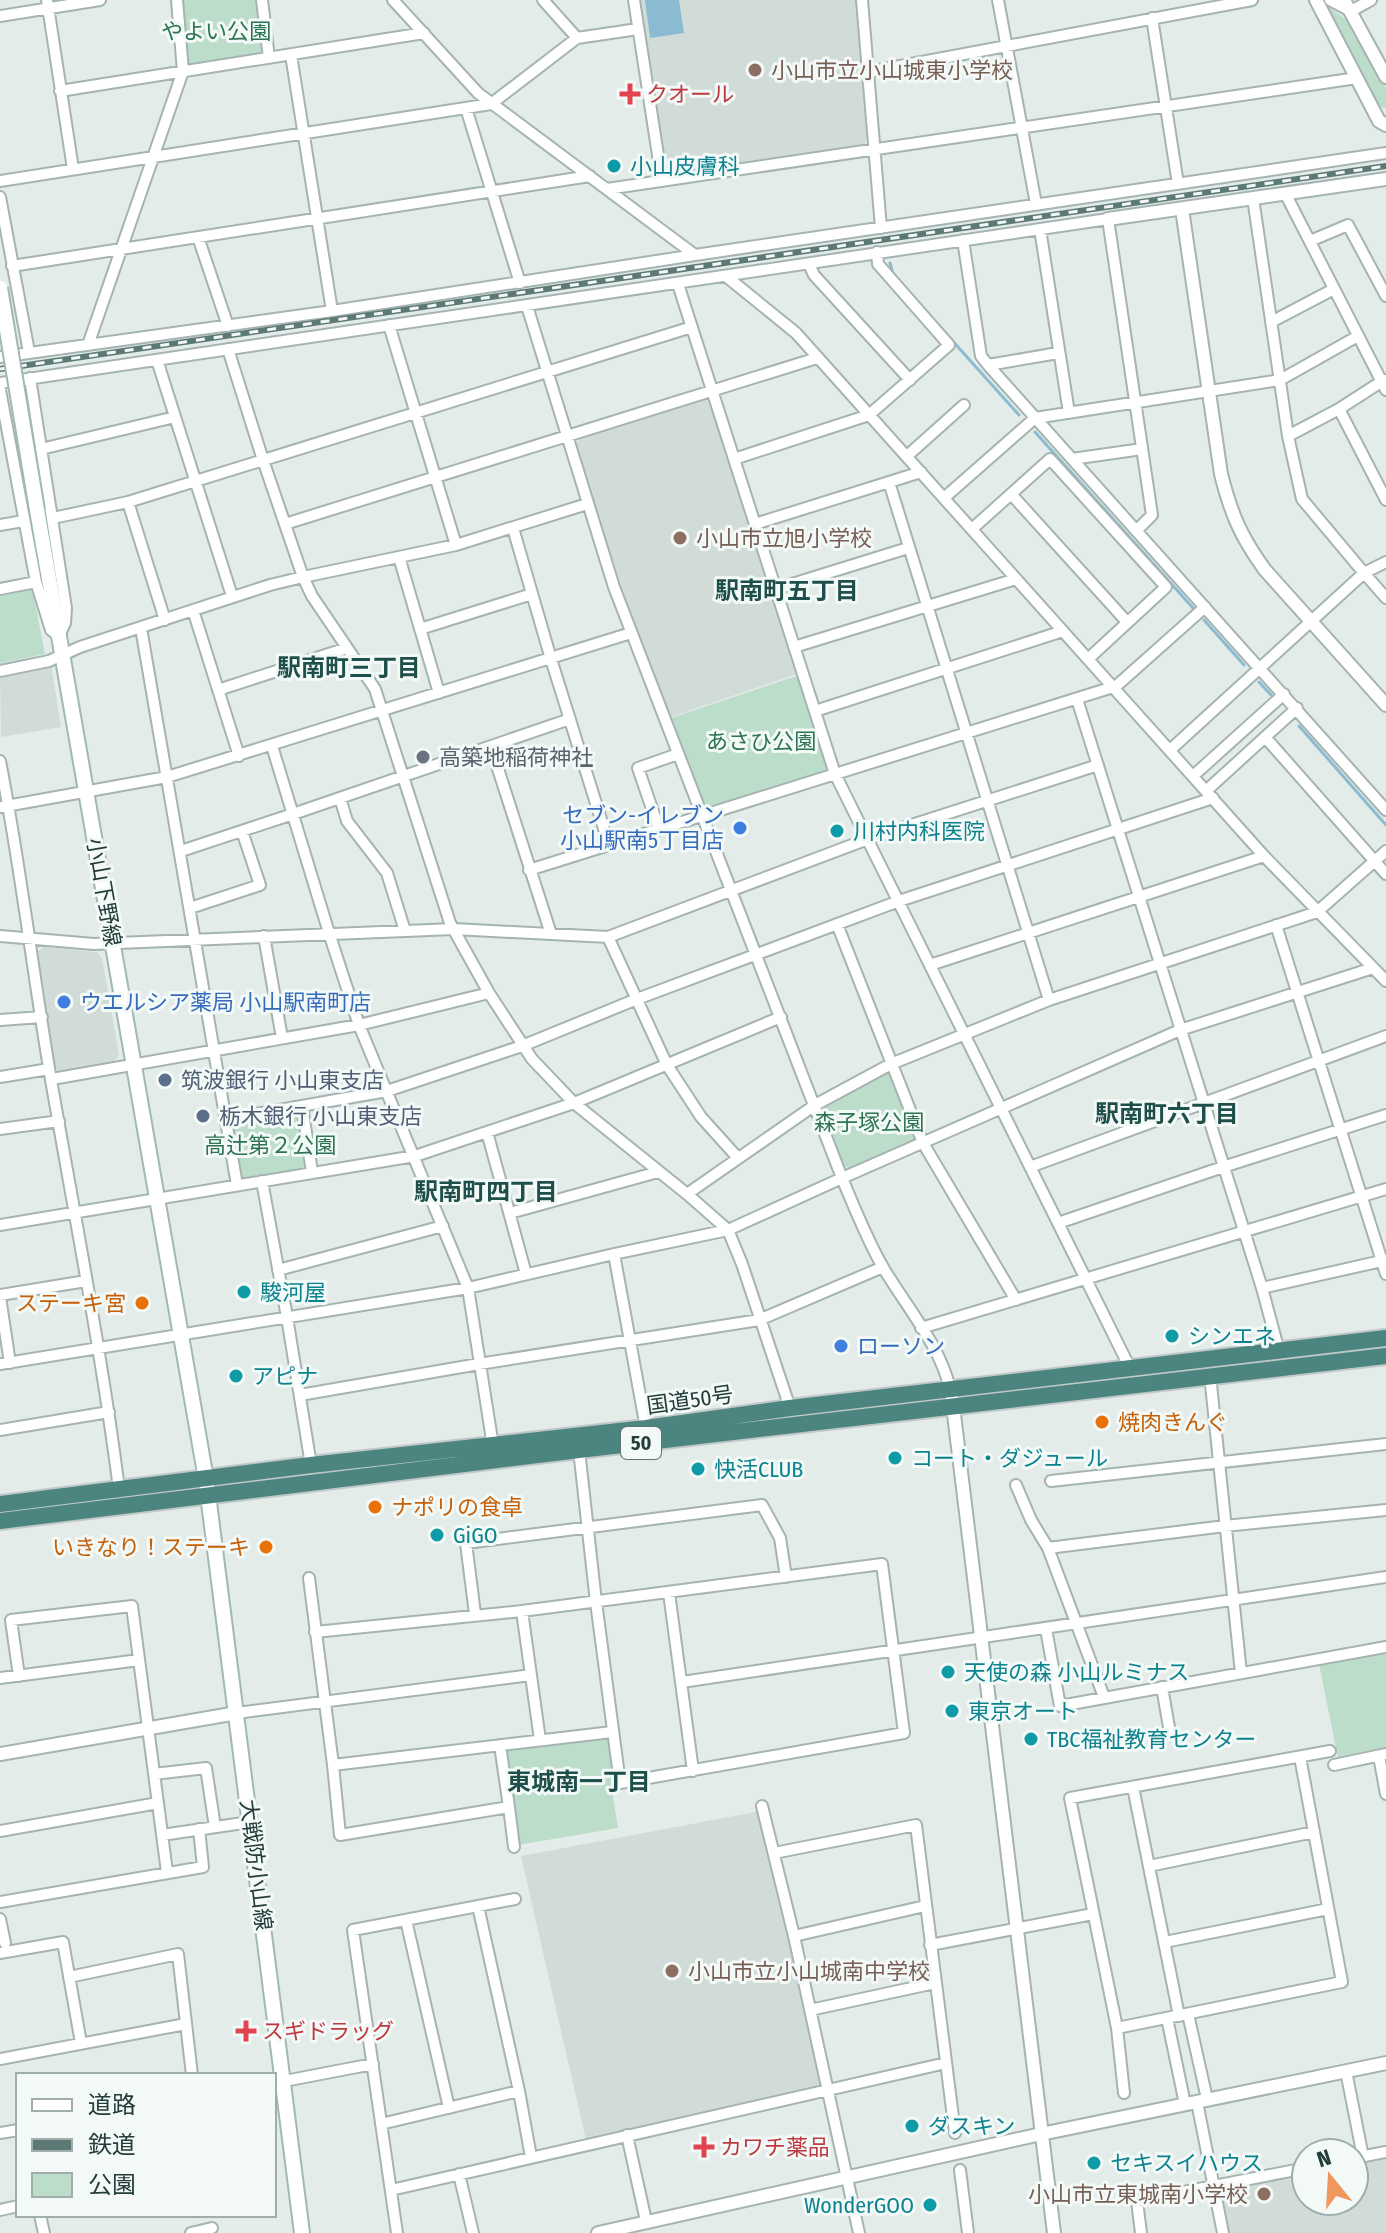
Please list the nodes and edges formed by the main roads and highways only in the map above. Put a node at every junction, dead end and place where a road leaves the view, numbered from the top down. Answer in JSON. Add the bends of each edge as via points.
{"nodes":[{"id":1,"x":0,"y":288,"type":"edge"},
{"id":2,"x":1386,"y":1338,"type":"edge"},
{"id":3,"x":1386,"y":1356,"type":"edge"},
{"id":4,"x":206,"y":1479,"type":"junction"},
{"id":5,"x":209,"y":1497,"type":"junction"},
{"id":6,"x":0,"y":1504,"type":"edge"},
{"id":7,"x":0,"y":1521,"type":"edge"},
{"id":8,"x":279,"y":2083,"type":"edge"},
{"id":9,"x":302,"y":2233,"type":"edge"}],
"edges":[{"from":1,"to":4,"type":"main road","name":"小山下野線","bridge":true},
{"from":2,"to":4,"type":"highway","name":"国道50号","number":"50"},
{"from":3,"to":5,"type":"highway","name":"国道50号","number":"50"},
{"from":4,"to":5,"type":"main road","name":"小山下野線"},
{"from":4,"to":6,"type":"highway","name":"国道50号","number":"50"},
{"from":5,"to":7,"type":"highway","name":"国道50号","number":"50"},
{"from":5,"to":8,"type":"main road","name":"大戦防小山線"},
{"from":8,"to":9,"type":"main road","name":"大戦防小山線"}]}
